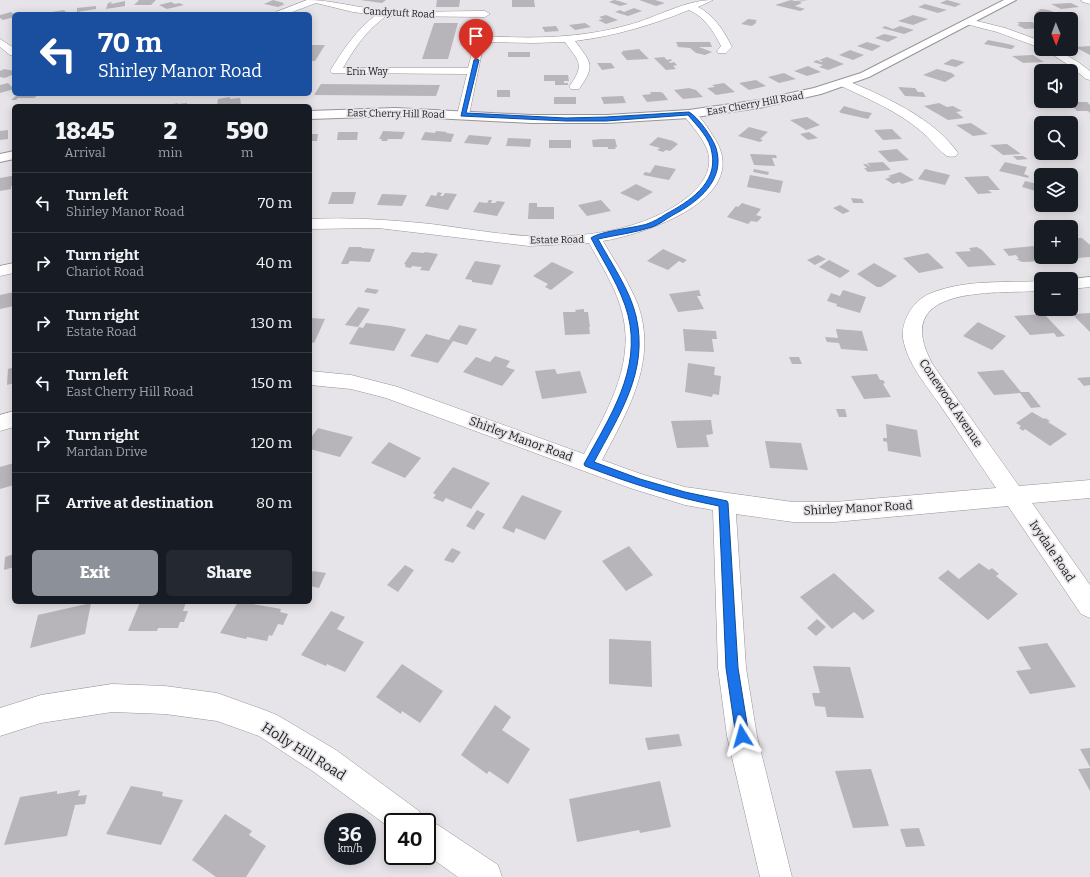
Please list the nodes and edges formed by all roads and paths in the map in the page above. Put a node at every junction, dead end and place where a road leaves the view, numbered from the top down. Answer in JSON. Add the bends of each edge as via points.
{"nodes":[{"id":1,"x":315,"y":0,"type":"edge"},
{"id":2,"x":486,"y":0,"type":"edge"},
{"id":3,"x":1011,"y":0,"type":"edge"},
{"id":4,"x":1086,"y":0,"type":"edge"},
{"id":5,"x":1090,"y":1,"type":"edge"},
{"id":6,"x":696,"y":2,"type":"edge"},
{"id":7,"x":407,"y":4,"type":"dead end"},
{"id":8,"x":284,"y":12,"type":"edge"},
{"id":9,"x":384,"y":13,"type":"junction"},
{"id":10,"x":400,"y":14,"type":"junction"},
{"id":11,"x":485,"y":14,"type":"junction"},
{"id":12,"x":969,"y":22,"type":"junction"},
{"id":13,"x":2,"y":38,"type":"edge"},
{"id":14,"x":482,"y":39,"type":"junction"},
{"id":15,"x":568,"y":39,"type":"junction"},
{"id":16,"x":1034,"y":42,"type":"edge"},
{"id":17,"x":12,"y":50,"type":"edge"},
{"id":18,"x":722,"y":51,"type":"dead end"},
{"id":19,"x":1061,"y":56,"type":"edge"},
{"id":20,"x":474,"y":71,"type":"junction"},
{"id":21,"x":1090,"y":77,"type":"edge"},
{"id":22,"x":843,"y":83,"type":"junction"},
{"id":23,"x":575,"y":87,"type":"dead end"},
{"id":24,"x":689,"y":114,"type":"junction"},
{"id":25,"x":312,"y":115,"type":"edge"},
{"id":26,"x":462,"y":115,"type":"junction"},
{"id":27,"x":951,"y":153,"type":"dead end"},
{"id":28,"x":12,"y":155,"type":"edge"},
{"id":29,"x":0,"y":158,"type":"edge"},
{"id":30,"x":312,"y":224,"type":"edge"},
{"id":31,"x":594,"y":238,"type":"junction"},
{"id":32,"x":12,"y":268,"type":"edge"},
{"id":33,"x":0,"y":270,"type":"edge"},
{"id":34,"x":1090,"y":282,"type":"edge"},
{"id":35,"x":1078,"y":283,"type":"edge"},
{"id":36,"x":1034,"y":286,"type":"edge"},
{"id":37,"x":312,"y":378,"type":"edge"},
{"id":38,"x":12,"y":420,"type":"edge"},
{"id":39,"x":0,"y":423,"type":"edge"},
{"id":40,"x":589,"y":464,"type":"junction"},
{"id":41,"x":1090,"y":489,"type":"edge"},
{"id":42,"x":1014,"y":496,"type":"junction"},
{"id":43,"x":724,"y":503,"type":"junction"},
{"id":44,"x":1090,"y":606,"type":"edge"},
{"id":45,"x":0,"y":722,"type":"edge"},
{"id":46,"x":396,"y":813,"type":"edge"},
{"id":47,"x":436,"y":843,"type":"edge"},
{"id":48,"x":486,"y":877,"type":"edge"},
{"id":49,"x":776,"y":877,"type":"edge"}],
"edges":[{"from":1,"to":8,"type":"street"},
{"from":1,"to":9,"type":"street","name":"Candytuft Road"},
{"from":2,"to":11,"type":"street"},
{"from":3,"to":12,"type":"main road","name":"East Cherry Hill Road"},
{"from":4,"to":5,"type":"street"},
{"from":6,"to":15,"type":"street","via":[[621,30]]},
{"from":6,"to":18,"type":"street","via":[[728,47]]},
{"from":7,"to":10,"type":"street"},
{"from":9,"to":10,"type":"street","name":"Candytuft Road"},
{"from":9,"to":20,"type":"street","name":"Erin Way","via":[[358,35],[336,71]]},
{"from":10,"to":11,"type":"street","name":"Candytuft Road"},
{"from":11,"to":14,"type":"street"},
{"from":12,"to":16,"type":"street"},
{"from":12,"to":22,"type":"main road","name":"East Cherry Hill Road","via":[[883,67]]},
{"from":13,"to":17,"type":"street"},
{"from":14,"to":15,"type":"street"},
{"from":14,"to":20,"type":"street"},
{"from":15,"to":23,"type":"street","via":[[584,61],[584,73]]},
{"from":19,"to":21,"type":"street"},
{"from":20,"to":26,"type":"street"},
{"from":22,"to":24,"type":"main road","name":"East Cherry Hill Road","via":[[759,104]]},
{"from":22,"to":27,"type":"street","via":[[913,118]]},
{"from":24,"to":26,"type":"main road","name":"East Cherry Hill Road","via":[[606,119]]},
{"from":24,"to":31,"type":"street","name":"Estate Road","via":[[705,132],[715,154],[716,166],[703,191],[690,203],[650,225]]},
{"from":25,"to":26,"type":"main road","name":"East Cherry Hill Road","via":[[395,112]]},
{"from":28,"to":29,"type":"main road"},
{"from":30,"to":31,"type":"street","name":"Estate Road","via":[[398,225],[543,242]]},
{"from":31,"to":40,"type":"street","via":[[632,315],[635,354],[632,375],[623,400]]},
{"from":32,"to":33,"type":"street"},
{"from":34,"to":35,"type":"street"},
{"from":36,"to":42,"type":"street","name":"Conewood Avenue","via":[[963,291],[941,296],[923,308],[914,319],[911,333],[925,368]]},
{"from":37,"to":40,"type":"street","name":"Shirley Manor Road","via":[[351,382],[391,392]]},
{"from":38,"to":39,"type":"street"},
{"from":40,"to":43,"type":"street","name":"Shirley Manor Road","via":[[685,496]]},
{"from":41,"to":42,"type":"street","name":"Shirley Manor Road"},
{"from":42,"to":43,"type":"street","name":"Shirley Manor Road","via":[[835,512],[793,512]]},
{"from":42,"to":44,"type":"street","name":"Ivydale Road"},
{"from":43,"to":49,"type":"street","via":[[732,668],[742,736]]},
{"from":45,"to":46,"type":"street","name":"Holly Hill Road","via":[[41,709],[112,698],[165,700],[217,707],[267,725],[326,761]]},
{"from":47,"to":48,"type":"street"}]}
